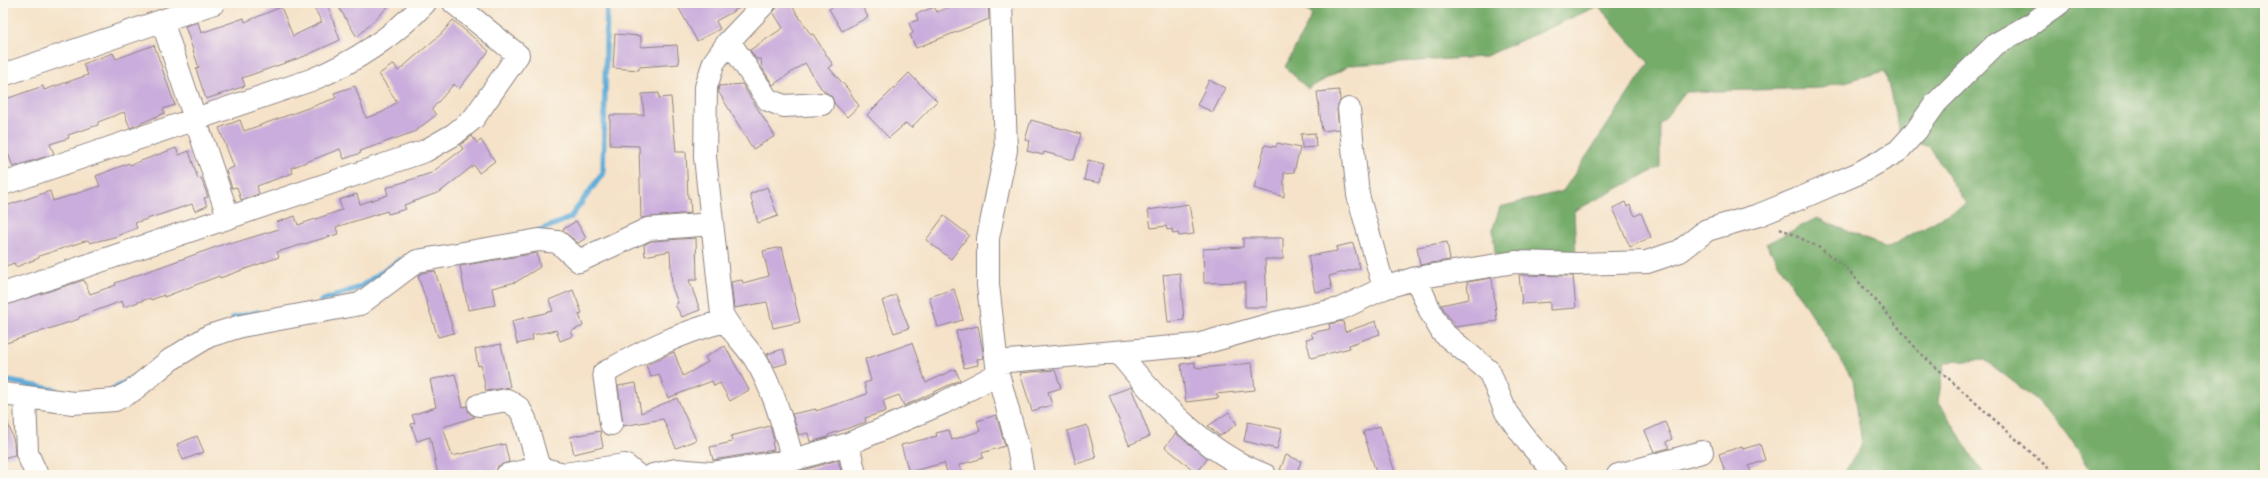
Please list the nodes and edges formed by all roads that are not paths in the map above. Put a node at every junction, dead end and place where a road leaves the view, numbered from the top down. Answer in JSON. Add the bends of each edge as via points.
{"nodes":[{"id":1,"x":214,"y":3,"type":"edge"},
{"id":2,"x":425,"y":3,"type":"edge"},
{"id":3,"x":454,"y":3,"type":"edge"},
{"id":4,"x":765,"y":3,"type":"edge"},
{"id":5,"x":1001,"y":3,"type":"edge"},
{"id":6,"x":2060,"y":3,"type":"edge"},
{"id":7,"x":162,"y":21,"type":"junction"},
{"id":8,"x":729,"y":41,"type":"junction"},
{"id":9,"x":3,"y":75,"type":"edge"},
{"id":10,"x":822,"y":104,"type":"dead end"},
{"id":11,"x":1349,"y":109,"type":"dead end"},
{"id":12,"x":195,"y":120,"type":"junction"},
{"id":13,"x":3,"y":184,"type":"edge"},
{"id":14,"x":228,"y":216,"type":"junction"},
{"id":15,"x":712,"y":224,"type":"junction"},
{"id":16,"x":1416,"y":278,"type":"junction"},
{"id":17,"x":1384,"y":288,"type":"junction"},
{"id":18,"x":3,"y":294,"type":"edge"},
{"id":19,"x":725,"y":321,"type":"junction"},
{"id":20,"x":1118,"y":352,"type":"junction"},
{"id":21,"x":998,"y":368,"type":"junction"},
{"id":22,"x":3,"y":394,"type":"edge"},
{"id":23,"x":25,"y":398,"type":"junction"},
{"id":24,"x":479,"y":405,"type":"dead end"},
{"id":25,"x":611,"y":424,"type":"dead end"},
{"id":26,"x":848,"y":444,"type":"junction"},
{"id":27,"x":1702,"y":452,"type":"dead end"},
{"id":28,"x":792,"y":460,"type":"junction"},
{"id":29,"x":539,"y":468,"type":"junction"},
{"id":30,"x":691,"y":473,"type":"edge"},
{"id":31,"x":37,"y":475,"type":"edge"},
{"id":32,"x":507,"y":475,"type":"edge"},
{"id":33,"x":637,"y":475,"type":"edge"},
{"id":34,"x":653,"y":475,"type":"edge"},
{"id":35,"x":855,"y":475,"type":"edge"},
{"id":36,"x":1023,"y":475,"type":"edge"},
{"id":37,"x":1265,"y":475,"type":"edge"},
{"id":38,"x":1557,"y":475,"type":"edge"},
{"id":39,"x":1618,"y":475,"type":"edge"}],
"edges":[{"from":1,"to":7,"type":"street"},
{"from":2,"to":12,"type":"street","via":[[392,35],[342,67]]},
{"from":3,"to":14,"type":"street","via":[[518,55],[474,118],[453,135],[425,150]]},
{"from":4,"to":8,"type":"street"},
{"from":5,"to":21,"type":"street","via":[[1006,150],[988,238],[988,284]]},
{"from":6,"to":16,"type":"street","via":[[2033,23],[1996,44],[1936,103],[1898,151],[1859,173],[1759,215],[1707,230],[1680,251],[1647,262],[1515,262]]},
{"from":7,"to":9,"type":"street"},
{"from":7,"to":12,"type":"street"},
{"from":8,"to":10,"type":"street","via":[[768,100],[784,106]]},
{"from":8,"to":15,"type":"street","via":[[714,62],[706,87],[705,157]]},
{"from":11,"to":17,"type":"street","via":[[1358,195]]},
{"from":12,"to":13,"type":"street"},
{"from":12,"to":14,"type":"street"},
{"from":14,"to":18,"type":"street"},
{"from":15,"to":19,"type":"street","via":[[722,314]]},
{"from":15,"to":23,"type":"street","via":[[648,229],[579,261],[558,242],[540,240],[417,261],[360,304],[241,326],[209,336],[170,360],[132,391],[115,400],[72,403]]},
{"from":16,"to":17,"type":"street"},
{"from":16,"to":38,"type":"street","via":[[1442,332],[1489,371],[1506,412]]},
{"from":17,"to":20,"type":"street","via":[[1340,309],[1275,323],[1197,345]]},
{"from":19,"to":25,"type":"street","via":[[697,328],[652,347],[604,373]]},
{"from":19,"to":28,"type":"street","via":[[755,359],[777,407]]},
{"from":20,"to":21,"type":"street"},
{"from":20,"to":37,"type":"street","via":[[1150,392],[1186,426],[1234,461]]},
{"from":21,"to":26,"type":"street","via":[[943,402]]},
{"from":21,"to":36,"type":"street"},
{"from":22,"to":23,"type":"street"},
{"from":23,"to":31,"type":"street","via":[[27,453]]},
{"from":24,"to":29,"type":"street","via":[[508,400],[520,408],[526,420]]},
{"from":26,"to":28,"type":"street"},
{"from":26,"to":35,"type":"street"},
{"from":27,"to":39,"type":"street"},
{"from":28,"to":30,"type":"street","via":[[711,473]]},
{"from":29,"to":32,"type":"street"},
{"from":29,"to":33,"type":"street","via":[[564,474],[625,464]]},
{"from":30,"to":34,"type":"street","via":[[676,470]]}]}
